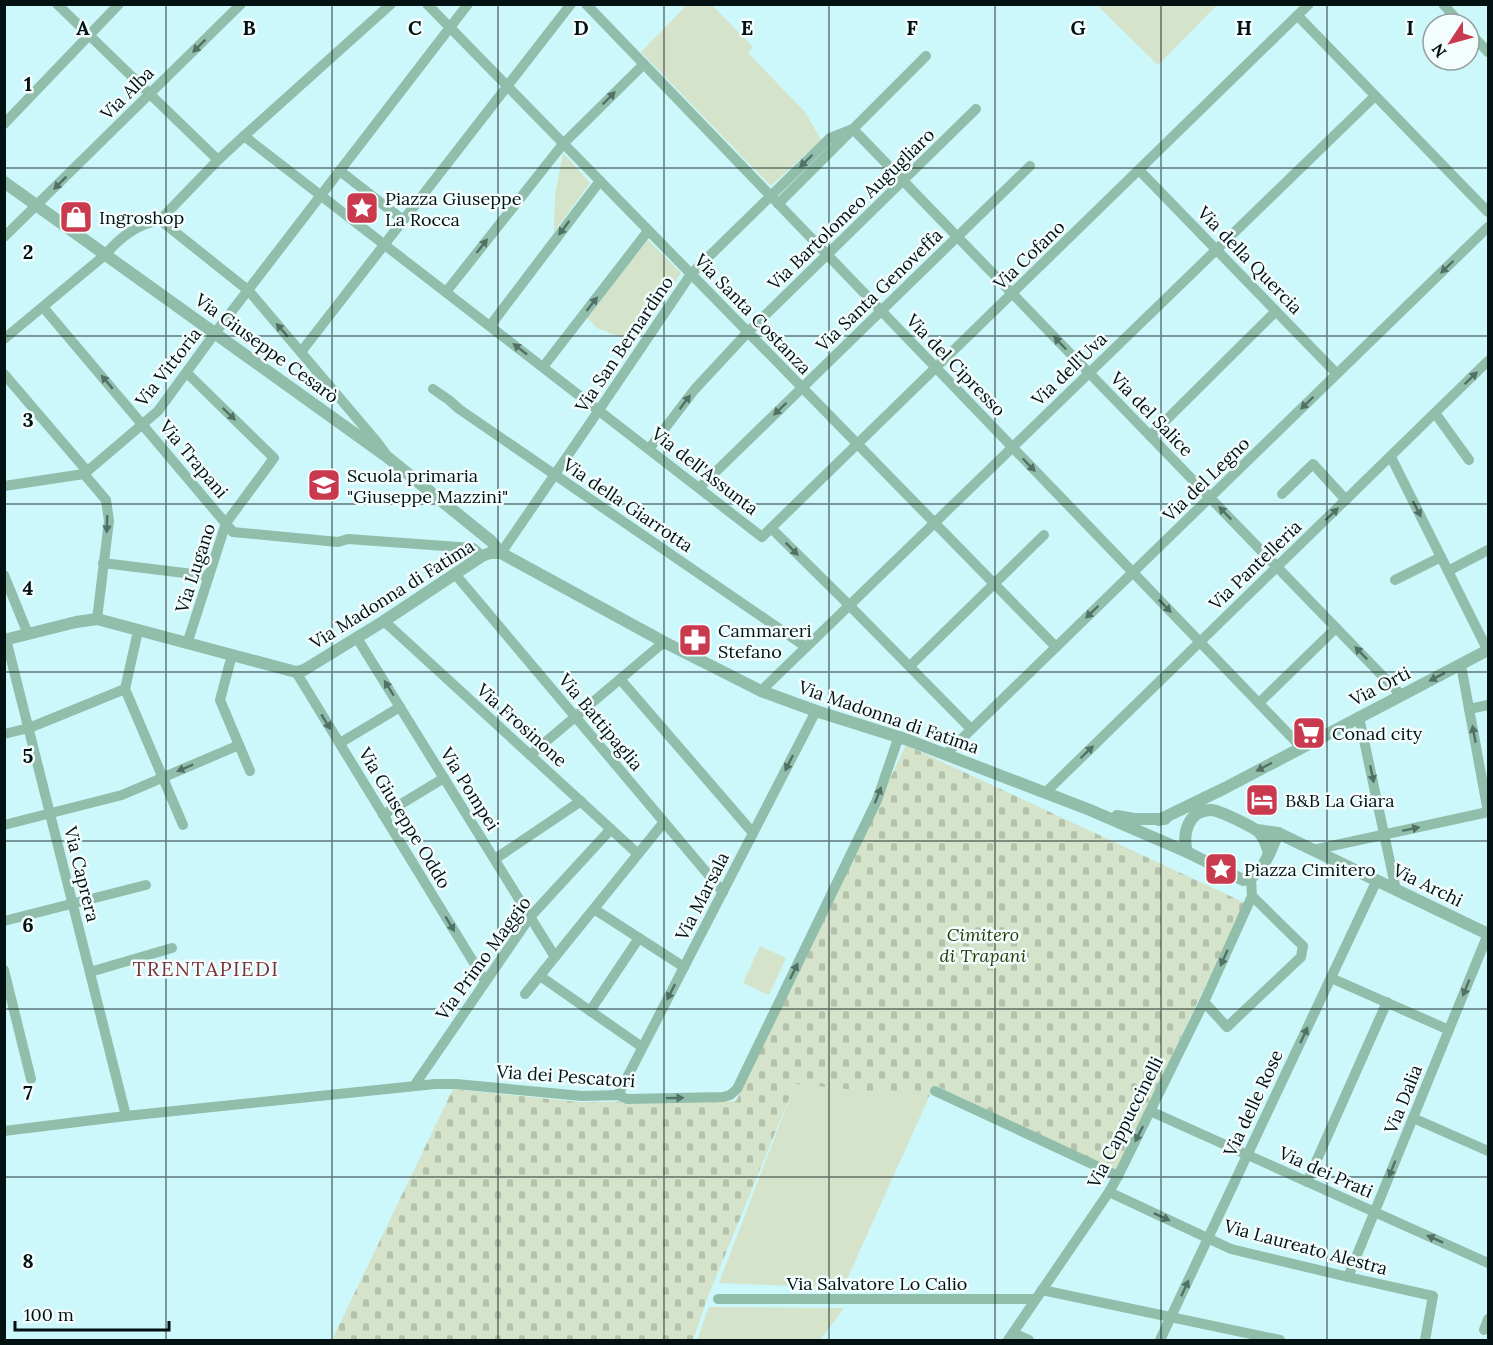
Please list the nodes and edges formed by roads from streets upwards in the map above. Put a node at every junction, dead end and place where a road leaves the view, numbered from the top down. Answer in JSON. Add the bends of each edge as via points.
{"nodes":[{"id":1,"x":57,"y":4,"type":"edge"},
{"id":2,"x":119,"y":4,"type":"edge"},
{"id":3,"x":390,"y":4,"type":"edge"},
{"id":4,"x":427,"y":4,"type":"edge"},
{"id":5,"x":468,"y":4,"type":"edge"},
{"id":6,"x":571,"y":4,"type":"edge"},
{"id":7,"x":586,"y":4,"type":"edge"},
{"id":8,"x":1309,"y":4,"type":"edge"},
{"id":9,"x":235,"y":6,"type":"edge"},
{"id":10,"x":1298,"y":16,"type":"junction"},
{"id":11,"x":449,"y":28,"type":"junction"},
{"id":12,"x":89,"y":35,"type":"junction"},
{"id":13,"x":926,"y":56,"type":"dead end"},
{"id":14,"x":644,"y":64,"type":"junction"},
{"id":15,"x":508,"y":87,"type":"junction"},
{"id":16,"x":150,"y":94,"type":"junction"},
{"id":17,"x":1375,"y":96,"type":"junction"},
{"id":18,"x":976,"y":109,"type":"dead end"},
{"id":19,"x":4,"y":124,"type":"edge"},
{"id":20,"x":853,"y":129,"type":"junction"},
{"id":21,"x":244,"y":136,"type":"junction"},
{"id":22,"x":563,"y":144,"type":"junction"},
{"id":23,"x":218,"y":160,"type":"junction"},
{"id":24,"x":1030,"y":166,"type":"dead end"},
{"id":25,"x":342,"y":168,"type":"junction"},
{"id":26,"x":1139,"y":170,"type":"junction"},
{"id":27,"x":600,"y":181,"type":"junction"},
{"id":28,"x":903,"y":181,"type":"junction"},
{"id":29,"x":4,"y":182,"type":"edge"},
{"id":30,"x":318,"y":196,"type":"junction"},
{"id":31,"x":774,"y":200,"type":"junction"},
{"id":32,"x":37,"y":206,"type":"junction"},
{"id":33,"x":1488,"y":212,"type":"edge"},
{"id":34,"x":406,"y":218,"type":"junction"},
{"id":35,"x":160,"y":220,"type":"junction"},
{"id":36,"x":1488,"y":227,"type":"edge"},
{"id":37,"x":648,"y":231,"type":"junction"},
{"id":38,"x":4,"y":237,"type":"edge"},
{"id":39,"x":957,"y":237,"type":"junction"},
{"id":40,"x":386,"y":249,"type":"junction"},
{"id":41,"x":1217,"y":250,"type":"junction"},
{"id":42,"x":105,"y":255,"type":"junction"},
{"id":43,"x":827,"y":255,"type":"junction"},
{"id":44,"x":691,"y":274,"type":"junction"},
{"id":45,"x":249,"y":291,"type":"junction"},
{"id":46,"x":446,"y":292,"type":"junction"},
{"id":47,"x":1012,"y":294,"type":"junction"},
{"id":48,"x":43,"y":307,"type":"junction"},
{"id":49,"x":881,"y":311,"type":"junction"},
{"id":50,"x":1276,"y":311,"type":"junction"},
{"id":51,"x":490,"y":326,"type":"junction"},
{"id":52,"x":748,"y":332,"type":"junction"},
{"id":53,"x":215,"y":333,"type":"junction"},
{"id":54,"x":4,"y":339,"type":"edge"},
{"id":55,"x":301,"y":352,"type":"junction"},
{"id":56,"x":1488,"y":361,"type":"edge"},
{"id":57,"x":543,"y":367,"type":"junction"},
{"id":58,"x":936,"y":368,"type":"junction"},
{"id":59,"x":187,"y":373,"type":"junction"},
{"id":60,"x":1089,"y":373,"type":"junction"},
{"id":61,"x":4,"y":374,"type":"edge"},
{"id":62,"x":1337,"y":374,"type":"junction"},
{"id":63,"x":802,"y":388,"type":"junction"},
{"id":64,"x":433,"y":389,"type":"dead end"},
{"id":65,"x":600,"y":410,"type":"junction"},
{"id":66,"x":1435,"y":413,"type":"junction"},
{"id":67,"x":142,"y":424,"type":"junction"},
{"id":68,"x":1150,"y":436,"type":"junction"},
{"id":69,"x":858,"y":444,"type":"junction"},
{"id":70,"x":1012,"y":447,"type":"junction"},
{"id":71,"x":649,"y":449,"type":"junction"},
{"id":72,"x":386,"y":456,"type":"junction"},
{"id":73,"x":1391,"y":457,"type":"junction"},
{"id":74,"x":1469,"y":460,"type":"dead end"},
{"id":75,"x":86,"y":472,"type":"junction"},
{"id":76,"x":555,"y":475,"type":"junction"},
{"id":77,"x":4,"y":486,"type":"edge"},
{"id":78,"x":699,"y":488,"type":"junction"},
{"id":79,"x":1282,"y":494,"type":"dead end"},
{"id":80,"x":1210,"y":498,"type":"junction"},
{"id":81,"x":1346,"y":500,"type":"junction"},
{"id":82,"x":226,"y":523,"type":"junction"},
{"id":83,"x":935,"y":523,"type":"junction"},
{"id":84,"x":771,"y":528,"type":"junction"},
{"id":85,"x":1044,"y":535,"type":"dead end"},
{"id":86,"x":1488,"y":550,"type":"edge"},
{"id":87,"x":501,"y":553,"type":"junction"},
{"id":88,"x":482,"y":556,"type":"junction"},
{"id":89,"x":1441,"y":557,"type":"junction"},
{"id":90,"x":103,"y":563,"type":"junction"},
{"id":91,"x":1277,"y":567,"type":"junction"},
{"id":92,"x":1448,"y":571,"type":"junction"},
{"id":93,"x":1133,"y":572,"type":"junction"},
{"id":94,"x":454,"y":574,"type":"junction"},
{"id":95,"x":4,"y":575,"type":"edge"},
{"id":96,"x":209,"y":576,"type":"junction"},
{"id":97,"x":1395,"y":580,"type":"dead end"},
{"id":98,"x":994,"y":584,"type":"junction"},
{"id":99,"x":849,"y":605,"type":"junction"},
{"id":100,"x":97,"y":619,"type":"junction"},
{"id":101,"x":384,"y":621,"type":"junction"},
{"id":102,"x":1336,"y":628,"type":"junction"},
{"id":103,"x":138,"y":630,"type":"junction"},
{"id":104,"x":28,"y":634,"type":"junction"},
{"id":105,"x":357,"y":638,"type":"junction"},
{"id":106,"x":5,"y":640,"type":"edge"},
{"id":107,"x":664,"y":642,"type":"junction"},
{"id":108,"x":1200,"y":642,"type":"junction"},
{"id":109,"x":188,"y":644,"type":"junction"},
{"id":110,"x":806,"y":647,"type":"junction"},
{"id":111,"x":1056,"y":647,"type":"junction"},
{"id":112,"x":1488,"y":650,"type":"edge"},
{"id":113,"x":232,"y":655,"type":"junction"},
{"id":114,"x":1461,"y":665,"type":"junction"},
{"id":115,"x":910,"y":666,"type":"junction"},
{"id":116,"x":296,"y":672,"type":"junction"},
{"id":117,"x":620,"y":679,"type":"junction"},
{"id":118,"x":125,"y":690,"type":"junction"},
{"id":119,"x":760,"y":691,"type":"junction"},
{"id":120,"x":1401,"y":695,"type":"junction"},
{"id":121,"x":1259,"y":703,"type":"junction"},
{"id":122,"x":1488,"y":705,"type":"edge"},
{"id":123,"x":400,"y":707,"type":"junction"},
{"id":124,"x":1469,"y":709,"type":"junction"},
{"id":125,"x":816,"y":711,"type":"junction"},
{"id":126,"x":575,"y":717,"type":"junction"},
{"id":127,"x":1359,"y":717,"type":"junction"},
{"id":128,"x":29,"y":728,"type":"junction"},
{"id":129,"x":971,"y":729,"type":"junction"},
{"id":130,"x":4,"y":734,"type":"edge"},
{"id":131,"x":899,"y":736,"type":"junction"},
{"id":132,"x":340,"y":743,"type":"junction"},
{"id":133,"x":239,"y":745,"type":"junction"},
{"id":134,"x":1302,"y":747,"type":"junction"},
{"id":135,"x":946,"y":754,"type":"junction"},
{"id":136,"x":530,"y":755,"type":"junction"},
{"id":137,"x":250,"y":771,"type":"dead end"},
{"id":138,"x":162,"y":777,"type":"junction"},
{"id":139,"x":444,"y":778,"type":"junction"},
{"id":140,"x":1225,"y":788,"type":"junction"},
{"id":141,"x":1045,"y":793,"type":"junction"},
{"id":142,"x":581,"y":801,"type":"junction"},
{"id":143,"x":1090,"y":810,"type":"junction"},
{"id":144,"x":1488,"y":812,"type":"edge"},
{"id":145,"x":1198,"y":813,"type":"junction"},
{"id":146,"x":50,"y":814,"type":"junction"},
{"id":147,"x":383,"y":815,"type":"junction"},
{"id":148,"x":1159,"y":820,"type":"junction"},
{"id":149,"x":664,"y":822,"type":"junction"},
{"id":150,"x":4,"y":825,"type":"edge"},
{"id":151,"x":183,"y":825,"type":"dead end"},
{"id":152,"x":611,"y":829,"type":"junction"},
{"id":153,"x":1257,"y":830,"type":"junction"},
{"id":154,"x":753,"y":833,"type":"junction"},
{"id":155,"x":1384,"y":834,"type":"junction"},
{"id":156,"x":1282,"y":835,"type":"junction"},
{"id":157,"x":1312,"y":850,"type":"junction"},
{"id":158,"x":1187,"y":852,"type":"junction"},
{"id":159,"x":638,"y":854,"type":"junction"},
{"id":160,"x":1269,"y":854,"type":"junction"},
{"id":161,"x":495,"y":859,"type":"junction"},
{"id":162,"x":1251,"y":879,"type":"junction"},
{"id":163,"x":1377,"y":880,"type":"junction"},
{"id":164,"x":146,"y":885,"type":"dead end"},
{"id":165,"x":1396,"y":890,"type":"junction"},
{"id":166,"x":723,"y":892,"type":"junction"},
{"id":167,"x":1252,"y":900,"type":"junction"},
{"id":168,"x":73,"y":904,"type":"junction"},
{"id":169,"x":594,"y":909,"type":"junction"},
{"id":170,"x":530,"y":917,"type":"junction"},
{"id":171,"x":4,"y":921,"type":"edge"},
{"id":172,"x":1488,"y":934,"type":"edge"},
{"id":173,"x":639,"y":938,"type":"junction"},
{"id":174,"x":172,"y":948,"type":"dead end"},
{"id":175,"x":555,"y":957,"type":"junction"},
{"id":176,"x":684,"y":967,"type":"junction"},
{"id":177,"x":4,"y":970,"type":"edge"},
{"id":178,"x":90,"y":972,"type":"junction"},
{"id":179,"x":540,"y":976,"type":"junction"},
{"id":180,"x":1331,"y":978,"type":"junction"},
{"id":181,"x":485,"y":981,"type":"junction"},
{"id":182,"x":7,"y":990,"type":"edge"},
{"id":183,"x":525,"y":994,"type":"dead end"},
{"id":184,"x":1204,"y":1002,"type":"junction"},
{"id":185,"x":1387,"y":1002,"type":"junction"},
{"id":186,"x":590,"y":1011,"type":"junction"},
{"id":187,"x":1449,"y":1030,"type":"junction"},
{"id":188,"x":642,"y":1047,"type":"junction"},
{"id":189,"x":32,"y":1079,"type":"dead end"},
{"id":190,"x":414,"y":1086,"type":"junction"},
{"id":191,"x":935,"y":1091,"type":"dead end"},
{"id":192,"x":618,"y":1095,"type":"junction"},
{"id":193,"x":1150,"y":1111,"type":"junction"},
{"id":194,"x":126,"y":1116,"type":"junction"},
{"id":195,"x":1413,"y":1118,"type":"junction"},
{"id":196,"x":4,"y":1131,"type":"edge"},
{"id":197,"x":1488,"y":1151,"type":"edge"},
{"id":198,"x":1247,"y":1155,"type":"junction"},
{"id":199,"x":1118,"y":1176,"type":"junction"},
{"id":200,"x":1307,"y":1182,"type":"junction"},
{"id":201,"x":1109,"y":1192,"type":"junction"},
{"id":202,"x":1374,"y":1212,"type":"junction"},
{"id":203,"x":1208,"y":1238,"type":"junction"},
{"id":204,"x":1488,"y":1263,"type":"edge"},
{"id":205,"x":1348,"y":1277,"type":"junction"},
{"id":206,"x":1038,"y":1295,"type":"junction"},
{"id":207,"x":718,"y":1299,"type":"dead end"},
{"id":208,"x":1171,"y":1317,"type":"junction"},
{"id":209,"x":1488,"y":1319,"type":"edge"},
{"id":210,"x":1484,"y":1330,"type":"dead end"},
{"id":211,"x":1011,"y":1337,"type":"edge"},
{"id":212,"x":1243,"y":1337,"type":"edge"},
{"id":213,"x":1029,"y":1341,"type":"edge"},
{"id":214,"x":1160,"y":1341,"type":"edge"},
{"id":215,"x":1280,"y":1341,"type":"edge"},
{"id":216,"x":1425,"y":1341,"type":"edge"}],
"edges":[{"from":1,"to":12,"type":"street"},
{"from":2,"to":12,"type":"street"},
{"from":3,"to":21,"type":"street"},
{"from":4,"to":11,"type":"street","name":"Via Santa Costanza"},
{"from":5,"to":11,"type":"street","name":"Via Vittoria"},
{"from":6,"to":15,"type":"street"},
{"from":7,"to":14,"type":"street","name":"Via del Cipresso"},
{"from":8,"to":10,"type":"street","name":"Via Cofano"},
{"from":9,"to":16,"type":"street","name":"Via Alba","one_way":true},
{"from":10,"to":17,"type":"street"},
{"from":10,"to":26,"type":"street","name":"Via Cofano"},
{"from":11,"to":15,"type":"street","name":"Via Santa Costanza"},
{"from":11,"to":25,"type":"street","name":"Via Vittoria"},
{"from":12,"to":16,"type":"street"},
{"from":12,"to":19,"type":"street"},
{"from":13,"to":20,"type":"street","name":"Via San Bernardino"},
{"from":22,"to":14,"type":"street","one_way":true},
{"from":14,"to":31,"type":"street","name":"Via del Cipresso"},
{"from":15,"to":22,"type":"street","name":"Via Santa Costanza"},
{"from":15,"to":34,"type":"street"},
{"from":16,"to":23,"type":"street"},
{"from":16,"to":32,"type":"street","name":"Via Alba","one_way":true},
{"from":17,"to":33,"type":"street"},
{"from":17,"to":41,"type":"street","name":"Via dell'Uva"},
{"from":18,"to":28,"type":"street","name":"Via Bartolomeo Augugliaro"},
{"from":20,"to":28,"type":"street","name":"Via del Salice"},
{"from":20,"to":31,"type":"street","name":"Via San Bernardino","via":[[830,138]]},
{"from":21,"to":23,"type":"street"},
{"from":21,"to":30,"type":"street"},
{"from":22,"to":27,"type":"street","name":"Via Santa Costanza"},
{"from":46,"to":22,"type":"street","one_way":true},
{"from":23,"to":35,"type":"street"},
{"from":24,"to":39,"type":"street","name":"Via Santa Genoveffa"},
{"from":25,"to":30,"type":"street","name":"Via Vittoria"},
{"from":25,"to":34,"type":"street"},
{"from":26,"to":41,"type":"street","name":"Via della Quercia"},
{"from":26,"to":47,"type":"street","name":"Via Cofano"},
{"from":27,"to":37,"type":"street","name":"Via Santa Costanza"},
{"from":27,"to":51,"type":"street","one_way":true},
{"from":28,"to":39,"type":"street","name":"Via del Salice"},
{"from":28,"to":43,"type":"street","name":"Via Bartolomeo Augugliaro"},
{"from":29,"to":32,"type":"street","name":"Via Giuseppe Cesarò"},
{"from":30,"to":40,"type":"street","name":"Via dell'Assunta"},
{"from":30,"to":45,"type":"street","name":"Via Vittoria"},
{"from":31,"to":43,"type":"street","name":"Via del Cipresso"},
{"from":31,"to":44,"type":"street","name":"Via San Bernardino"},
{"from":32,"to":38,"type":"street","name":"Via Alba"},
{"from":32,"to":42,"type":"street","name":"Via Giuseppe Cesarò"},
{"from":34,"to":40,"type":"street"},
{"from":35,"to":42,"type":"street","via":[[146,222],[117,241]]},
{"from":35,"to":45,"type":"street"},
{"from":36,"to":62,"type":"street","name":"Via del Legno","one_way":true},
{"from":37,"to":44,"type":"street","name":"Via Santa Costanza"},
{"from":57,"to":37,"type":"street","one_way":true},
{"from":39,"to":47,"type":"street","name":"Via del Salice"},
{"from":39,"to":49,"type":"street","name":"Via Santa Genoveffa"},
{"from":40,"to":46,"type":"street","name":"Via dell'Assunta"},
{"from":40,"to":55,"type":"street"},
{"from":41,"to":50,"type":"street","name":"Via della Quercia"},
{"from":41,"to":60,"type":"street","name":"Via dell'Uva"},
{"from":42,"to":48,"type":"street"},
{"from":42,"to":53,"type":"street","name":"Via Giuseppe Cesarò"},
{"from":43,"to":49,"type":"street","name":"Via del Cipresso"},
{"from":43,"to":52,"type":"street","name":"Via Bartolomeo Augugliaro"},
{"from":44,"to":52,"type":"street","name":"Via Santa Costanza"},
{"from":44,"to":65,"type":"street","name":"Via San Bernardino"},
{"from":45,"to":53,"type":"street","name":"Via Vittoria"},
{"from":55,"to":45,"type":"street","one_way":true},
{"from":46,"to":51,"type":"street","name":"Via dell'Assunta"},
{"from":47,"to":58,"type":"street","name":"Via Cofano"},
{"from":60,"to":47,"type":"street","name":"Via del Salice","one_way":true},
{"from":48,"to":54,"type":"street"},
{"from":67,"to":48,"type":"street","name":"Via Trapani","one_way":true},
{"from":49,"to":58,"type":"street","name":"Via del Cipresso"},
{"from":49,"to":63,"type":"street","name":"Via Santa Genoveffa"},
{"from":50,"to":62,"type":"street","name":"Via della Quercia"},
{"from":50,"to":68,"type":"street"},
{"from":57,"to":51,"type":"street","name":"Via dell'Assunta","one_way":true},
{"from":52,"to":63,"type":"street","name":"Via Santa Costanza"},
{"from":71,"to":52,"type":"street","name":"Via Bartolomeo Augugliaro","one_way":true,"via":[[695,389]]},
{"from":53,"to":59,"type":"street","name":"Via Vittoria"},
{"from":53,"to":72,"type":"street","name":"Via Giuseppe Cesarò"},
{"from":55,"to":72,"type":"street"},
{"from":66,"to":56,"type":"street","name":"Via Pantelleria","one_way":true},
{"from":57,"to":65,"type":"street","name":"Via dell'Assunta"},
{"from":58,"to":69,"type":"street","name":"Via Cofano"},
{"from":58,"to":70,"type":"street","name":"Via del Cipresso"},
{"from":59,"to":67,"type":"street","name":"Via Vittoria","via":[[158,411]]},
{"from":59,"to":82,"type":"street","name":"Via Lugano","one_way":true,"via":[[274,458]]},
{"from":60,"to":68,"type":"street","name":"Via del Salice"},
{"from":60,"to":70,"type":"street","name":"Via dell'Uva"},
{"from":61,"to":75,"type":"street"},
{"from":62,"to":80,"type":"street","name":"Via del Legno","one_way":true},
{"from":63,"to":69,"type":"street","name":"Via Santa Costanza"},
{"from":63,"to":78,"type":"street","name":"Via Santa Genoveffa","one_way":true},
{"from":64,"to":76,"type":"street","name":"Via della Giarrotta"},
{"from":65,"to":71,"type":"street","name":"Via dell'Assunta"},
{"from":65,"to":76,"type":"street","name":"Via San Bernardino"},
{"from":66,"to":73,"type":"street","name":"Via Pantelleria"},
{"from":66,"to":74,"type":"street"},
{"from":67,"to":75,"type":"street","name":"Via Vittoria"},
{"from":67,"to":82,"type":"street","name":"Via Trapani"},
{"from":68,"to":80,"type":"street","name":"Via del Salice"},
{"from":69,"to":83,"type":"street","name":"Via Santa Costanza"},
{"from":69,"to":84,"type":"street","name":"Via Cofano"},
{"from":70,"to":83,"type":"street","name":"Via dell'Uva"},
{"from":70,"to":93,"type":"street","name":"Via del Cipresso","one_way":true},
{"from":71,"to":78,"type":"street","name":"Via dell'Assunta"},
{"from":72,"to":87,"type":"street","name":"Via Giuseppe Cesarò"},
{"from":73,"to":81,"type":"street","name":"Via Pantelleria"},
{"from":73,"to":89,"type":"street","one_way":true},
{"from":75,"to":77,"type":"street"},
{"from":75,"to":90,"type":"street","one_way":true,"via":[[106,500],[109,521]]},
{"from":76,"to":87,"type":"street","name":"Via San Bernardino"},
{"from":76,"to":110,"type":"street","name":"Via della Giarrotta"},
{"from":78,"to":84,"type":"street","name":"Via dell'Assunta","via":[[762,537]]},
{"from":79,"to":81,"type":"street","via":[[1313,464]]},
{"from":91,"to":80,"type":"street","name":"Via del Salice","one_way":true},
{"from":80,"to":93,"type":"street","name":"Via del Legno"},
{"from":91,"to":81,"type":"street","name":"Via Pantelleria","one_way":true},
{"from":82,"to":88,"type":"street","via":[[234,532],[338,542],[473,548]]},
{"from":82,"to":96,"type":"street","name":"Via Lugano"},
{"from":83,"to":98,"type":"street","name":"Via Santa Costanza"},
{"from":83,"to":99,"type":"street","name":"Via dell'Uva"},
{"from":84,"to":99,"type":"street","name":"Via dell'Assunta","one_way":true},
{"from":85,"to":98,"type":"street"},
{"from":86,"to":92,"type":"street"},
{"from":87,"to":88,"type":"street","name":"Via Madonna di Fatima"},
{"from":87,"to":107,"type":"street","name":"Via Madonna di Fatima"},
{"from":88,"to":94,"type":"street","name":"Via Madonna di Fatima"},
{"from":89,"to":92,"type":"street"},
{"from":89,"to":97,"type":"street"},
{"from":90,"to":96,"type":"street"},
{"from":90,"to":100,"type":"street"},
{"from":91,"to":102,"type":"street","name":"Via del Salice"},
{"from":91,"to":108,"type":"street","name":"Via Pantelleria"},
{"from":92,"to":112,"type":"street"},
{"from":93,"to":108,"type":"street","name":"Via del Cipresso","one_way":true},
{"from":93,"to":111,"type":"street","name":"Via del Legno","one_way":true},
{"from":94,"to":101,"type":"street","name":"Via Madonna di Fatima"},
{"from":94,"to":126,"type":"street","name":"Via Battipaglia"},
{"from":95,"to":104,"type":"street"},
{"from":96,"to":109,"type":"street","name":"Via Lugano"},
{"from":98,"to":111,"type":"street","name":"Via Santa Costanza"},
{"from":98,"to":115,"type":"street"},
{"from":99,"to":110,"type":"street","name":"Via dell'Uva"},
{"from":99,"to":115,"type":"street","name":"Via dell'Assunta"},
{"from":100,"to":103,"type":"street"},
{"from":100,"to":104,"type":"street"},
{"from":101,"to":105,"type":"street","name":"Via Madonna di Fatima"},
{"from":101,"to":136,"type":"street","name":"Via Frosinone"},
{"from":120,"to":102,"type":"street","name":"Via del Salice","one_way":true},
{"from":102,"to":121,"type":"street"},
{"from":103,"to":109,"type":"street"},
{"from":103,"to":118,"type":"street"},
{"from":104,"to":106,"type":"street"},
{"from":105,"to":116,"type":"street","name":"Via Madonna di Fatima"},
{"from":123,"to":105,"type":"street","name":"Via Pompei","one_way":true},
{"from":106,"to":128,"type":"street","name":"Via Caprera"},
{"from":107,"to":117,"type":"street"},
{"from":107,"to":119,"type":"street","name":"Via Madonna di Fatima"},
{"from":108,"to":121,"type":"street","name":"Via del Cipresso"},
{"from":141,"to":108,"type":"street","name":"Via Pantelleria","one_way":true},
{"from":109,"to":113,"type":"street"},
{"from":110,"to":119,"type":"street","name":"Via dell'Uva"},
{"from":111,"to":129,"type":"street","name":"Via del Legno"},
{"from":112,"to":114,"type":"street","name":"Via Orti"},
{"from":113,"to":116,"type":"street"},
{"from":113,"to":133,"type":"street","via":[[220,700]]},
{"from":114,"to":120,"type":"street","name":"Via Orti","one_way":true},
{"from":114,"to":124,"type":"street"},
{"from":115,"to":129,"type":"street","name":"Via dell'Assunta"},
{"from":116,"to":132,"type":"street","name":"Via Giuseppe Oddo","one_way":true},
{"from":117,"to":126,"type":"street"},
{"from":117,"to":154,"type":"street"},
{"from":118,"to":128,"type":"street"},
{"from":118,"to":138,"type":"street"},
{"from":119,"to":125,"type":"street","name":"Via Madonna di Fatima"},
{"from":120,"to":127,"type":"street","name":"Via Orti"},
{"from":121,"to":134,"type":"street","name":"Via del Cipresso"},
{"from":122,"to":124,"type":"street"},
{"from":123,"to":132,"type":"street"},
{"from":123,"to":139,"type":"street","name":"Via Pompei"},
{"from":144,"to":124,"type":"street","one_way":true},
{"from":125,"to":131,"type":"street","name":"Via Madonna di Fatima"},
{"from":125,"to":154,"type":"street","name":"Via Marsala","one_way":true},
{"from":126,"to":136,"type":"street"},
{"from":126,"to":149,"type":"street","name":"Via Battipaglia"},
{"from":127,"to":134,"type":"street","name":"Via Orti"},
{"from":127,"to":155,"type":"street","one_way":true},
{"from":128,"to":130,"type":"street"},
{"from":128,"to":146,"type":"street","name":"Via Caprera"},
{"from":129,"to":135,"type":"street","name":"Via del Legno"},
{"from":131,"to":135,"type":"street","name":"Via Madonna di Fatima"},
{"from":192,"to":131,"type":"street","name":"Via dei Pescatori","one_way":true,"via":[[627,1099],[723,1097],[737,1089],[877,800]]},
{"from":132,"to":147,"type":"street","name":"Via Giuseppe Oddo"},
{"from":133,"to":137,"type":"street"},
{"from":133,"to":138,"type":"street","one_way":true},
{"from":134,"to":140,"type":"street","name":"Via Orti","one_way":true},
{"from":135,"to":141,"type":"street","name":"Via Madonna di Fatima"},
{"from":136,"to":142,"type":"street","name":"Via Frosinone"},
{"from":138,"to":146,"type":"street","via":[[122,795]]},
{"from":138,"to":151,"type":"street"},
{"from":139,"to":147,"type":"street"},
{"from":139,"to":161,"type":"street","name":"Via Pompei"},
{"from":140,"to":145,"type":"street"},
{"from":140,"to":148,"type":"street"},
{"from":141,"to":143,"type":"street","name":"Via Madonna di Fatima"},
{"from":142,"to":152,"type":"street","name":"Via Frosinone"},
{"from":142,"to":161,"type":"street"},
{"from":143,"to":148,"type":"street"},
{"from":143,"to":158,"type":"street"},
{"from":155,"to":144,"type":"street","one_way":true},
{"from":145,"to":148,"type":"street"},
{"from":145,"to":153,"type":"street","via":[[1214,810]]},
{"from":145,"to":158,"type":"street","via":[[1185,832]]},
{"from":146,"to":150,"type":"street"},
{"from":146,"to":168,"type":"street","name":"Via Caprera"},
{"from":147,"to":181,"type":"street","name":"Via Giuseppe Oddo","one_way":true},
{"from":149,"to":159,"type":"street"},
{"from":149,"to":166,"type":"street","name":"Via Battipaglia"},
{"from":152,"to":159,"type":"street","name":"Via Frosinone"},
{"from":152,"to":170,"type":"street","name":"Via Primo Maggio"},
{"from":153,"to":156,"type":"street","name":"Via Archi"},
{"from":153,"to":160,"type":"street"},
{"from":154,"to":166,"type":"street","name":"Via Marsala"},
{"from":155,"to":157,"type":"street"},
{"from":155,"to":165,"type":"street"},
{"from":156,"to":157,"type":"street","name":"Via Archi"},
{"from":156,"to":160,"type":"street"},
{"from":157,"to":163,"type":"street","name":"Via Archi"},
{"from":158,"to":162,"type":"street","via":[[1243,880]]},
{"from":159,"to":169,"type":"street"},
{"from":160,"to":162,"type":"street"},
{"from":161,"to":170,"type":"street","name":"Via Pompei"},
{"from":162,"to":167,"type":"street"},
{"from":163,"to":165,"type":"street","name":"Via Archi"},
{"from":163,"to":180,"type":"street","name":"Via delle Rose"},
{"from":164,"to":168,"type":"street"},
{"from":165,"to":172,"type":"street","name":"Via Archi"},
{"from":166,"to":176,"type":"street","name":"Via Marsala"},
{"from":167,"to":184,"type":"street","name":"Via Cappuccinelli","one_way":true},
{"from":167,"to":184,"type":"street","via":[[1303,946],[1301,957],[1227,1027]]},
{"from":168,"to":171,"type":"street"},
{"from":168,"to":178,"type":"street","name":"Via Caprera"},
{"from":169,"to":173,"type":"street"},
{"from":169,"to":175,"type":"street"},
{"from":170,"to":175,"type":"street","name":"Via Pompei"},
{"from":170,"to":181,"type":"street","name":"Via Primo Maggio"},
{"from":172,"to":187,"type":"street","name":"Via Dalia","one_way":true},
{"from":173,"to":176,"type":"street"},
{"from":173,"to":186,"type":"street"},
{"from":174,"to":178,"type":"street"},
{"from":175,"to":179,"type":"street"},
{"from":176,"to":188,"type":"street","name":"Via Marsala","one_way":true},
{"from":177,"to":182,"type":"street"},
{"from":178,"to":194,"type":"street","name":"Via Caprera"},
{"from":179,"to":183,"type":"street"},
{"from":179,"to":186,"type":"street"},
{"from":180,"to":185,"type":"street"},
{"from":198,"to":180,"type":"street","name":"Via delle Rose","one_way":true},
{"from":181,"to":190,"type":"street","name":"Via Primo Maggio"},
{"from":182,"to":189,"type":"street"},
{"from":184,"to":193,"type":"street","name":"Via Cappuccinelli"},
{"from":185,"to":187,"type":"street"},
{"from":185,"to":200,"type":"street"},
{"from":186,"to":188,"type":"street"},
{"from":187,"to":195,"type":"street","name":"Via Dalia"},
{"from":188,"to":192,"type":"street","name":"Via Marsala"},
{"from":190,"to":192,"type":"street","name":"Via dei Pescatori","via":[[456,1084],[582,1096]]},
{"from":190,"to":194,"type":"street","name":"Via dei Pescatori"},
{"from":191,"to":199,"type":"street"},
{"from":193,"to":198,"type":"street","name":"Via dei Prati"},
{"from":193,"to":199,"type":"street","name":"Via Cappuccinelli","one_way":true},
{"from":194,"to":196,"type":"street","name":"Via dei Pescatori"},
{"from":195,"to":197,"type":"street"},
{"from":195,"to":202,"type":"street","name":"Via Dalia","one_way":true},
{"from":198,"to":200,"type":"street","name":"Via dei Prati"},
{"from":198,"to":203,"type":"street","name":"Via delle Rose"},
{"from":199,"to":201,"type":"street","name":"Via Cappuccinelli"},
{"from":200,"to":202,"type":"street","name":"Via dei Prati"},
{"from":201,"to":203,"type":"street","name":"Via Laureato Alestra","one_way":true},
{"from":201,"to":206,"type":"street","name":"Via Cappuccinelli"},
{"from":204,"to":202,"type":"street","name":"Via dei Prati","one_way":true},
{"from":202,"to":205,"type":"street","name":"Via Dalia"},
{"from":203,"to":205,"type":"street","name":"Via Laureato Alestra","via":[[1231,1249]]},
{"from":208,"to":203,"type":"street","name":"Via delle Rose","one_way":true},
{"from":205,"to":216,"type":"street","name":"Via Laureato Alestra","via":[[1433,1296]]},
{"from":206,"to":207,"type":"street","name":"Via Salvatore Lo Calio"},
{"from":206,"to":208,"type":"street","name":"Via Salvatore Lo Calio"},
{"from":206,"to":211,"type":"street","name":"Via Cappuccinelli"},
{"from":208,"to":212,"type":"street","name":"Via Salvatore Lo Calio"},
{"from":208,"to":214,"type":"street","name":"Via delle Rose"},
{"from":209,"to":210,"type":"street"},
{"from":211,"to":213,"type":"street"},
{"from":212,"to":215,"type":"street","name":"Via Salvatore Lo Calio"}]}
